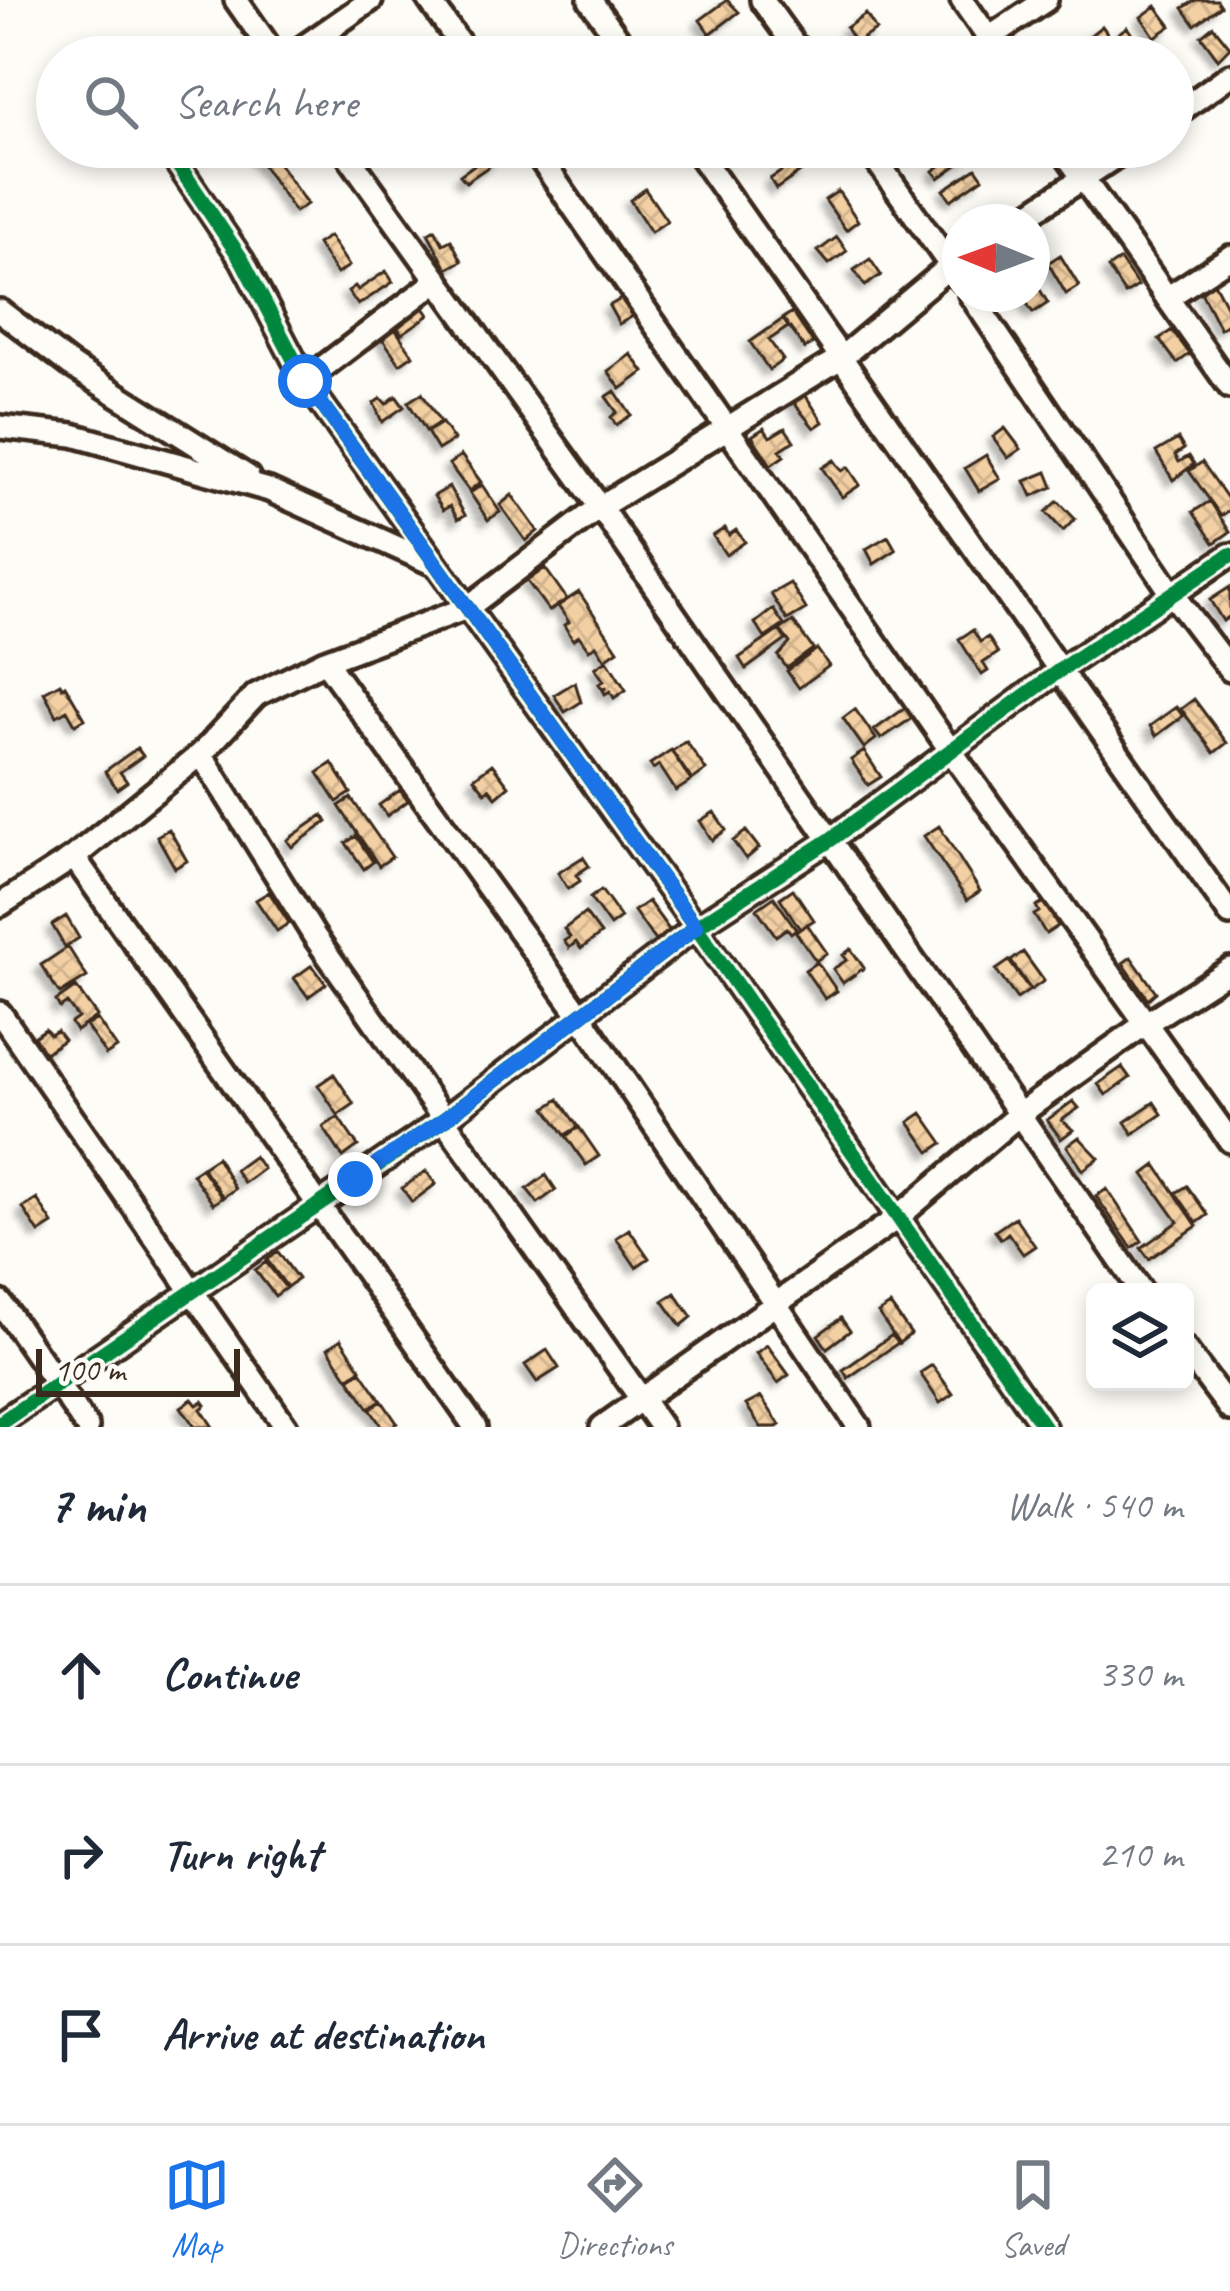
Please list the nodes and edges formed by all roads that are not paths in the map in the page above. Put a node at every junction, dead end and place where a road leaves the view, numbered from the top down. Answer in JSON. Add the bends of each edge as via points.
{"nodes":[{"id":1,"x":236,"y":0,"type":"edge"},
{"id":2,"x":370,"y":0,"type":"edge"},
{"id":3,"x":429,"y":0,"type":"edge"},
{"id":4,"x":590,"y":0,"type":"edge"},
{"id":5,"x":762,"y":0,"type":"edge"},
{"id":6,"x":962,"y":0,"type":"edge"},
{"id":7,"x":1046,"y":0,"type":"edge"},
{"id":8,"x":261,"y":36,"type":"edge"},
{"id":9,"x":319,"y":36,"type":"edge"},
{"id":10,"x":454,"y":36,"type":"edge"},
{"id":11,"x":616,"y":36,"type":"edge"},
{"id":12,"x":787,"y":36,"type":"edge"},
{"id":13,"x":988,"y":36,"type":"edge"},
{"id":14,"x":1008,"y":36,"type":"edge"},
{"id":15,"x":1230,"y":75,"type":"edge"},
{"id":16,"x":1194,"y":101,"type":"edge"},
{"id":17,"x":180,"y":168,"type":"edge"},
{"id":18,"x":357,"y":168,"type":"edge"},
{"id":19,"x":547,"y":168,"type":"edge"},
{"id":20,"x":709,"y":168,"type":"edge"},
{"id":21,"x":882,"y":168,"type":"edge"},
{"id":22,"x":1076,"y":168,"type":"edge"},
{"id":23,"x":1101,"y":168,"type":"edge"},
{"id":24,"x":1084,"y":180,"type":"junction"},
{"id":25,"x":1046,"y":204,"type":"edge"},
{"id":26,"x":942,"y":247,"type":"edge"},
{"id":27,"x":1230,"y":256,"type":"edge"},
{"id":28,"x":942,"y":279,"type":"edge"},
{"id":29,"x":438,"y":280,"type":"junction"},
{"id":30,"x":1167,"y":298,"type":"junction"},
{"id":31,"x":0,"y":311,"type":"edge"},
{"id":32,"x":982,"y":312,"type":"edge"},
{"id":33,"x":842,"y":356,"type":"junction"},
{"id":34,"x":305,"y":381,"type":"junction"},
{"id":35,"x":1230,"y":387,"type":"edge"},
{"id":36,"x":727,"y":426,"type":"junction"},
{"id":37,"x":0,"y":428,"type":"edge"},
{"id":38,"x":268,"y":490,"type":"junction"},
{"id":39,"x":599,"y":507,"type":"junction"},
{"id":40,"x":1230,"y":555,"type":"edge"},
{"id":41,"x":437,"y":565,"type":"junction"},
{"id":42,"x":1173,"y":595,"type":"junction"},
{"id":43,"x":467,"y":608,"type":"junction"},
{"id":44,"x":325,"y":662,"type":"junction"},
{"id":45,"x":1060,"y":670,"type":"junction"},
{"id":46,"x":1230,"y":670,"type":"edge"},
{"id":47,"x":951,"y":751,"type":"junction"},
{"id":48,"x":201,"y":754,"type":"junction"},
{"id":49,"x":830,"y":840,"type":"junction"},
{"id":50,"x":74,"y":857,"type":"junction"},
{"id":51,"x":0,"y":905,"type":"edge"},
{"id":52,"x":1230,"y":914,"type":"edge"},
{"id":53,"x":696,"y":927,"type":"junction"},
{"id":54,"x":1230,"y":968,"type":"edge"},
{"id":55,"x":0,"y":1013,"type":"edge"},
{"id":56,"x":580,"y":1015,"type":"junction"},
{"id":57,"x":1144,"y":1024,"type":"junction"},
{"id":58,"x":1017,"y":1116,"type":"junction"},
{"id":59,"x":446,"y":1118,"type":"junction"},
{"id":60,"x":1230,"y":1141,"type":"edge"},
{"id":61,"x":321,"y":1205,"type":"junction"},
{"id":62,"x":897,"y":1218,"type":"junction"},
{"id":63,"x":1136,"y":1283,"type":"edge"},
{"id":64,"x":192,"y":1292,"type":"junction"},
{"id":65,"x":0,"y":1302,"type":"edge"},
{"id":66,"x":776,"y":1305,"type":"junction"},
{"id":67,"x":1194,"y":1361,"type":"edge"},
{"id":68,"x":57,"y":1383,"type":"junction"},
{"id":69,"x":642,"y":1400,"type":"junction"},
{"id":70,"x":1230,"y":1409,"type":"edge"},
{"id":71,"x":0,"y":1424,"type":"edge"},
{"id":72,"x":87,"y":1427,"type":"edge"},
{"id":73,"x":286,"y":1427,"type":"edge"},
{"id":74,"x":475,"y":1427,"type":"edge"},
{"id":75,"x":602,"y":1427,"type":"edge"},
{"id":76,"x":661,"y":1427,"type":"edge"},
{"id":77,"x":859,"y":1427,"type":"edge"},
{"id":78,"x":1044,"y":1427,"type":"edge"}],
"edges":[{"from":1,"to":8,"type":"street"},
{"from":2,"to":9,"type":"street"},
{"from":3,"to":10,"type":"street"},
{"from":4,"to":11,"type":"street"},
{"from":5,"to":12,"type":"street"},
{"from":6,"to":13,"type":"street"},
{"from":7,"to":14,"type":"street"},
{"from":15,"to":16,"type":"street"},
{"from":17,"to":34,"type":"street","via":[[242,260]]},
{"from":18,"to":29,"type":"street"},
{"from":19,"to":36,"type":"street"},
{"from":20,"to":33,"type":"street"},
{"from":21,"to":26,"type":"street"},
{"from":22,"to":24,"type":"street"},
{"from":23,"to":24,"type":"street"},
{"from":24,"to":25,"type":"street"},
{"from":24,"to":30,"type":"street"},
{"from":27,"to":30,"type":"street"},
{"from":28,"to":33,"type":"street"},
{"from":29,"to":34,"type":"street"},
{"from":29,"to":39,"type":"street"},
{"from":30,"to":35,"type":"street"},
{"from":31,"to":38,"type":"street"},
{"from":32,"to":42,"type":"street"},
{"from":33,"to":36,"type":"street"},
{"from":33,"to":45,"type":"street"},
{"from":34,"to":41,"type":"street"},
{"from":36,"to":39,"type":"street"},
{"from":36,"to":47,"type":"street"},
{"from":37,"to":38,"type":"street","via":[[73,435]]},
{"from":38,"to":41,"type":"street"},
{"from":39,"to":43,"type":"street"},
{"from":39,"to":49,"type":"street"},
{"from":40,"to":42,"type":"street"},
{"from":41,"to":43,"type":"street"},
{"from":42,"to":45,"type":"street"},
{"from":42,"to":46,"type":"street"},
{"from":43,"to":44,"type":"street"},
{"from":43,"to":53,"type":"street"},
{"from":44,"to":48,"type":"street","via":[[256,695]]},
{"from":44,"to":56,"type":"street"},
{"from":45,"to":47,"type":"street"},
{"from":45,"to":52,"type":"street"},
{"from":47,"to":49,"type":"street"},
{"from":47,"to":57,"type":"street"},
{"from":48,"to":50,"type":"street"},
{"from":48,"to":59,"type":"street","via":[[315,937]]},
{"from":49,"to":53,"type":"street"},
{"from":49,"to":58,"type":"street"},
{"from":50,"to":51,"type":"street"},
{"from":50,"to":61,"type":"street"},
{"from":53,"to":56,"type":"street"},
{"from":53,"to":62,"type":"street"},
{"from":54,"to":57,"type":"street"},
{"from":55,"to":64,"type":"street"},
{"from":56,"to":59,"type":"street"},
{"from":56,"to":66,"type":"street"},
{"from":57,"to":58,"type":"street"},
{"from":57,"to":60,"type":"street"},
{"from":58,"to":62,"type":"street"},
{"from":58,"to":63,"type":"street"},
{"from":59,"to":61,"type":"street"},
{"from":59,"to":69,"type":"street"},
{"from":61,"to":64,"type":"street"},
{"from":61,"to":74,"type":"street"},
{"from":62,"to":66,"type":"street"},
{"from":62,"to":78,"type":"street"},
{"from":64,"to":68,"type":"street"},
{"from":64,"to":73,"type":"street"},
{"from":65,"to":68,"type":"street"},
{"from":66,"to":69,"type":"street"},
{"from":66,"to":77,"type":"street"},
{"from":67,"to":70,"type":"street"},
{"from":68,"to":71,"type":"street"},
{"from":68,"to":72,"type":"street"},
{"from":69,"to":75,"type":"street"},
{"from":69,"to":76,"type":"street"}]}
